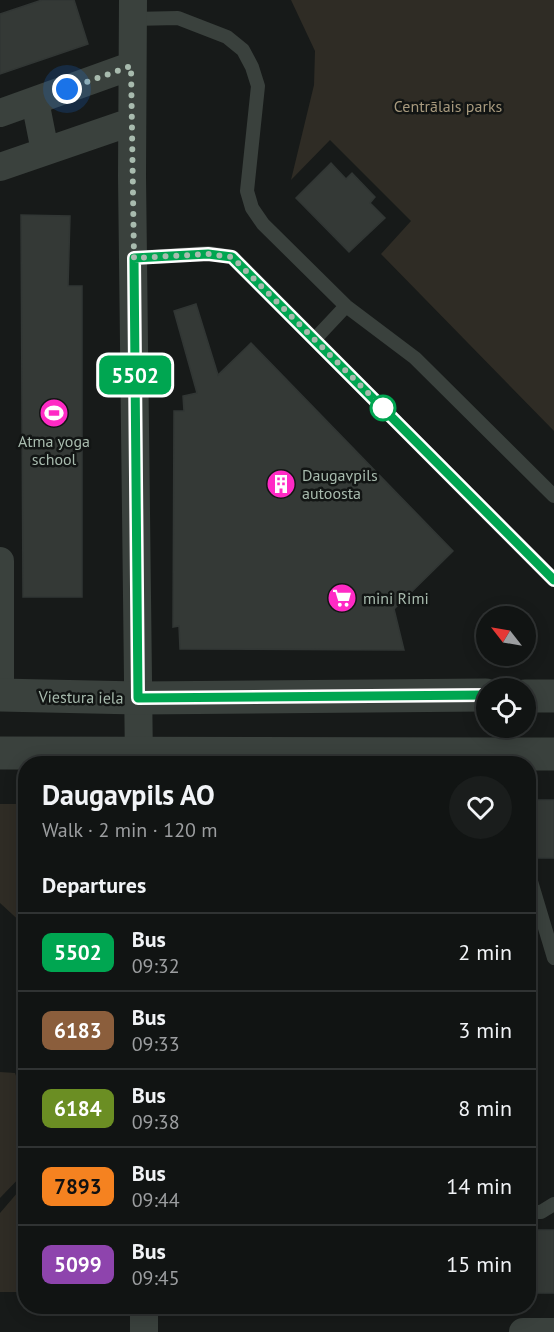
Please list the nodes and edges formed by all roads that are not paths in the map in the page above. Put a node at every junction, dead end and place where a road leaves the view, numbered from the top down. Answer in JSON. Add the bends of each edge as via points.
{"nodes":[{"id":1,"x":132,"y":10,"type":"edge"},
{"id":2,"x":131,"y":66,"type":"junction"},
{"id":3,"x":35,"y":101,"type":"junction"},
{"id":4,"x":0,"y":113,"type":"edge"},
{"id":5,"x":131,"y":122,"type":"junction"},
{"id":6,"x":45,"y":151,"type":"junction"},
{"id":7,"x":0,"y":167,"type":"edge"},
{"id":8,"x":134,"y":258,"type":"junction"},
{"id":9,"x":346,"y":306,"type":"junction"},
{"id":10,"x":315,"y":339,"type":"junction"},
{"id":11,"x":554,"y":496,"type":"edge"},
{"id":12,"x":0,"y":561,"type":"edge"},
{"id":13,"x":554,"y":580,"type":"edge"},
{"id":14,"x":0,"y":695,"type":"edge"},
{"id":15,"x":476,"y":695,"type":"edge"},
{"id":16,"x":536,"y":696,"type":"edge"},
{"id":17,"x":554,"y":696,"type":"edge"},
{"id":18,"x":138,"y":698,"type":"junction"},
{"id":19,"x":0,"y":753,"type":"edge"},
{"id":20,"x":554,"y":754,"type":"edge"},
{"id":21,"x":83,"y":756,"type":"edge"},
{"id":22,"x":138,"y":756,"type":"edge"},
{"id":23,"x":346,"y":756,"type":"edge"},
{"id":24,"x":536,"y":898,"type":"edge"},
{"id":25,"x":554,"y":958,"type":"edge"},
{"id":26,"x":554,"y":1204,"type":"edge"},
{"id":27,"x":536,"y":1212,"type":"edge"},
{"id":28,"x":144,"y":1314,"type":"edge"},
{"id":29,"x":144,"y":1332,"type":"edge"},
{"id":30,"x":523,"y":1332,"type":"edge"},
{"id":31,"x":554,"y":1332,"type":"edge"}],
"edges":[{"from":1,"to":2,"type":"street"},
{"from":1,"to":9,"type":"lane","via":[[178,18],[227,37],[243,50],[258,86],[247,191],[252,208],[263,224]]},
{"from":2,"to":3,"type":"street"},
{"from":2,"to":5,"type":"street"},
{"from":3,"to":4,"type":"street"},
{"from":3,"to":6,"type":"street"},
{"from":5,"to":6,"type":"street"},
{"from":5,"to":8,"type":"street"},
{"from":6,"to":7,"type":"street"},
{"from":8,"to":10,"type":"lane","via":[[208,254],[232,257]]},
{"from":8,"to":18,"type":"street"},
{"from":9,"to":10,"type":"lane"},
{"from":9,"to":11,"type":"lane","via":[[415,358]]},
{"from":10,"to":13,"type":"lane"},
{"from":12,"to":14,"type":"street"},
{"from":14,"to":18,"type":"street","name":"Viestura iela"},
{"from":15,"to":18,"type":"street","name":"Viestura iela"},
{"from":16,"to":17,"type":"street"},
{"from":18,"to":22,"type":"street"},
{"from":19,"to":21,"type":"street"},
{"from":20,"to":23,"type":"street"},
{"from":24,"to":25,"type":"lane"},
{"from":26,"to":27,"type":"lane"},
{"from":28,"to":29,"type":"street"},
{"from":30,"to":31,"type":"street"}]}
